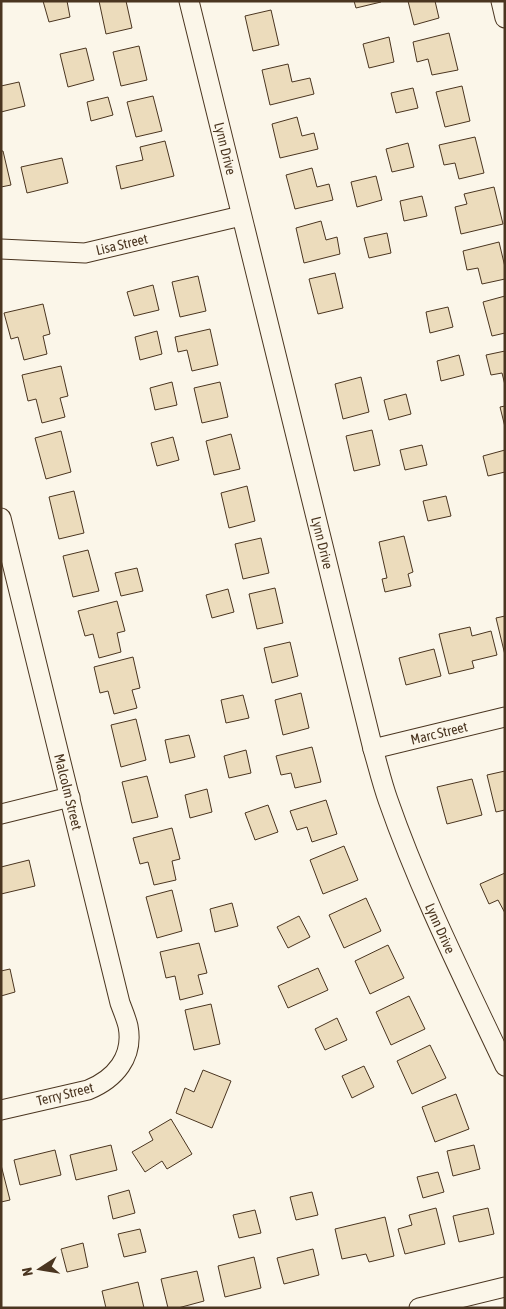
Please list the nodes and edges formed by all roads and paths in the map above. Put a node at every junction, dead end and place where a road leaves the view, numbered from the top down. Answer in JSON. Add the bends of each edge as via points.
{"nodes":[{"id":1,"x":189,"y":1,"type":"edge"},
{"id":2,"x":500,"y":1,"type":"edge"},
{"id":3,"x":505,"y":18,"type":"edge"},
{"id":4,"x":241,"y":216,"type":"junction"},
{"id":5,"x":1,"y":249,"type":"edge"},
{"id":6,"x":1,"y":520,"type":"edge"},
{"id":7,"x":505,"y":717,"type":"edge"},
{"id":8,"x":372,"y":749,"type":"junction"},
{"id":9,"x":70,"y":797,"type":"junction"},
{"id":10,"x":1,"y":814,"type":"edge"},
{"id":11,"x":121,"y":1064,"type":"joint"},
{"id":12,"x":505,"y":1066,"type":"edge"},
{"id":13,"x":1,"y":1110,"type":"edge"},
{"id":14,"x":505,"y":1287,"type":"edge"},
{"id":15,"x":419,"y":1308,"type":"edge"}],
"edges":[{"from":1,"to":4,"type":"street","name":"Lynn Drive"},
{"from":2,"to":3,"type":"street"},
{"from":4,"to":5,"type":"street","name":"Lisa Street","via":[[85,254]]},
{"from":4,"to":8,"type":"street","name":"Lynn Drive"},
{"from":6,"to":9,"type":"street","name":"Malcolm Street"},
{"from":7,"to":8,"type":"street","name":"Marc Street"},
{"from":8,"to":12,"type":"street","name":"Lynn Drive","via":[[412,861]]},
{"from":9,"to":10,"type":"street"},
{"from":9,"to":11,"type":"street","name":"Malcolm Street","via":[[128,1027],[127,1053]]},
{"from":11,"to":13,"type":"street","name":"Terry Street","via":[[108,1080],[88,1090]]},
{"from":14,"to":15,"type":"street"}]}
